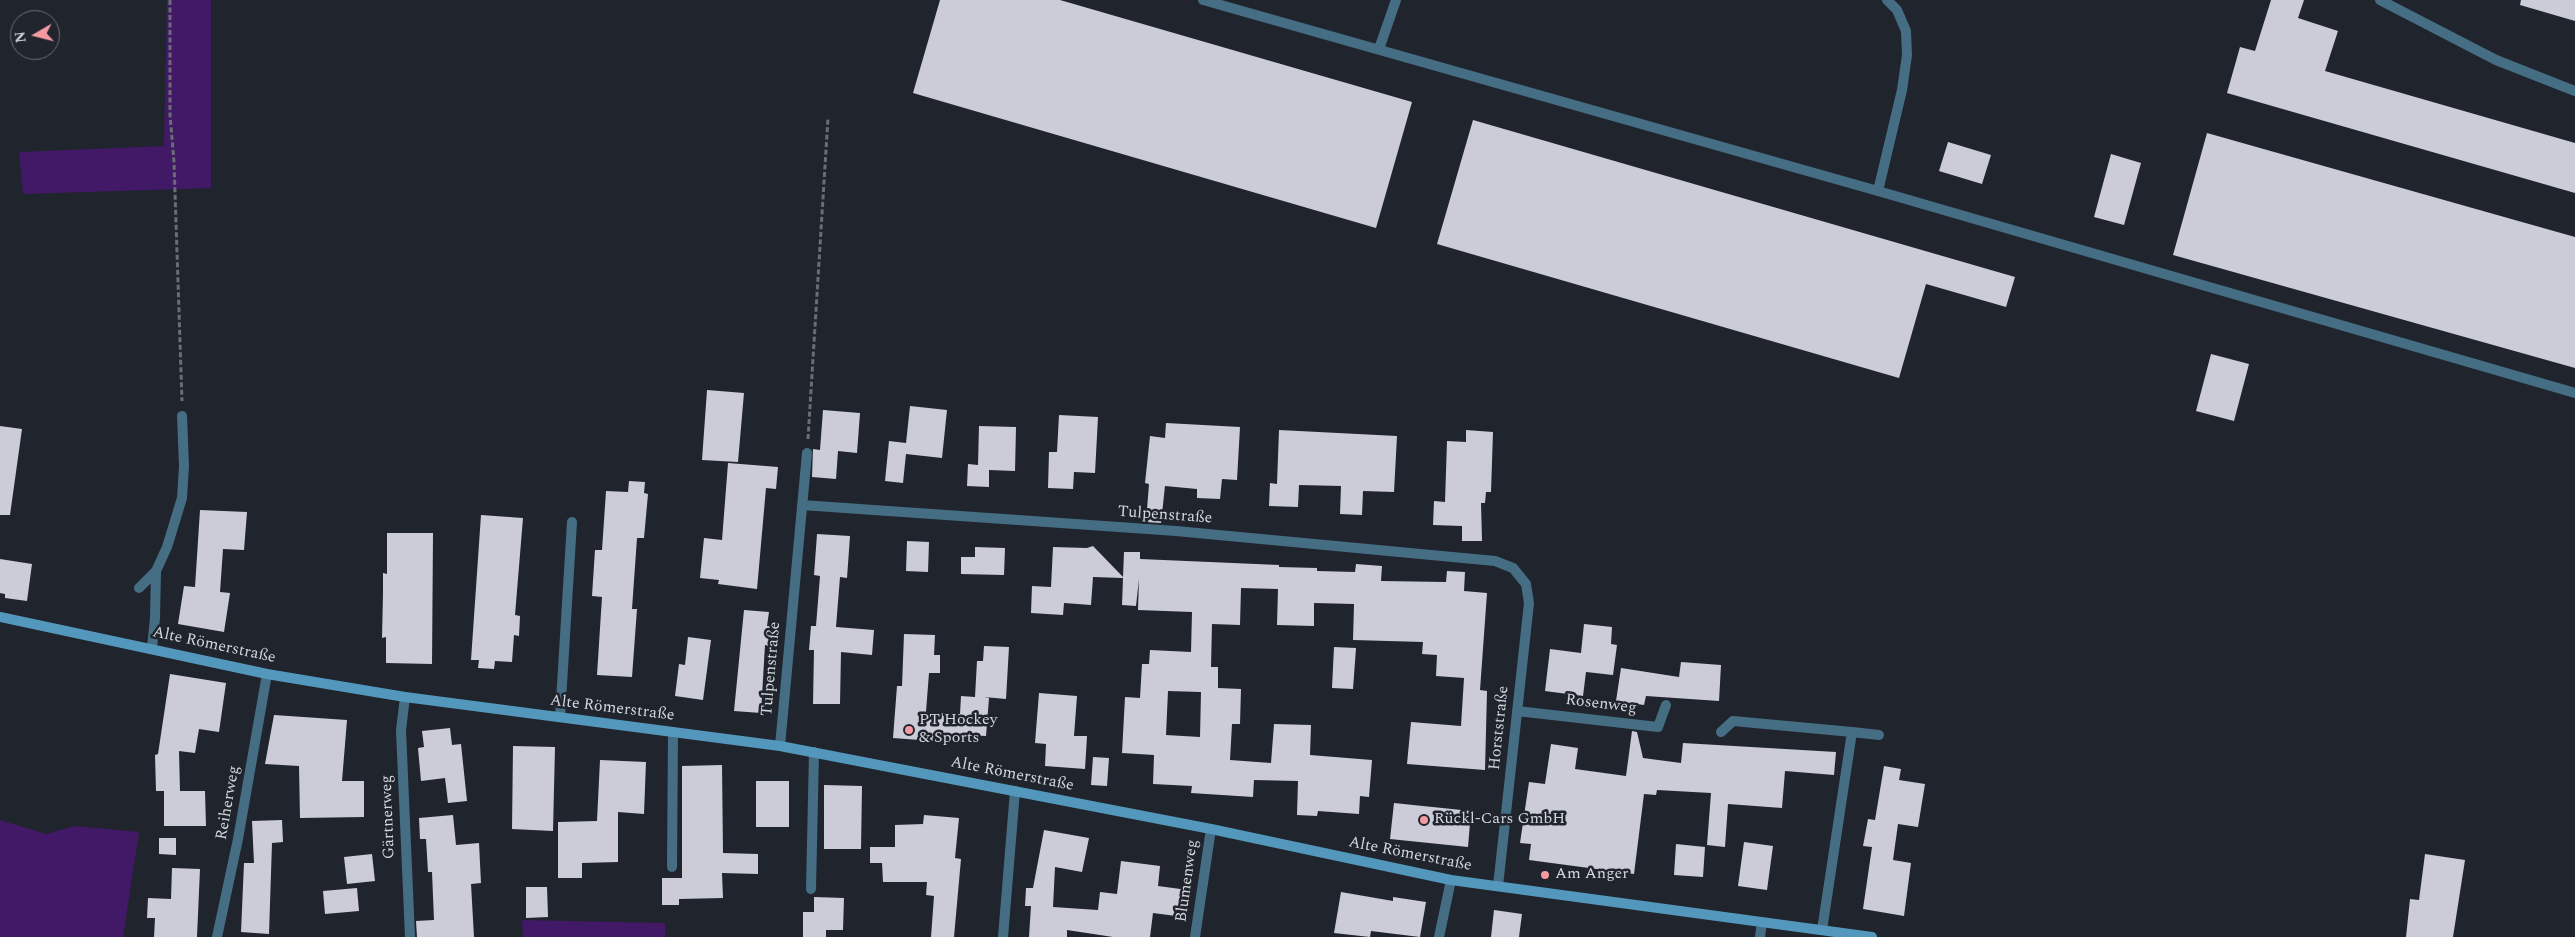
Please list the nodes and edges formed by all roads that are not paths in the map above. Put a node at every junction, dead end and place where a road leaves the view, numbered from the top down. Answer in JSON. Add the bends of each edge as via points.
{"nodes":[{"id":1,"x":1203,"y":0,"type":"edge"},
{"id":2,"x":1396,"y":0,"type":"edge"},
{"id":3,"x":1887,"y":0,"type":"edge"},
{"id":4,"x":2380,"y":0,"type":"edge"},
{"id":5,"x":1379,"y":49,"type":"junction"},
{"id":6,"x":2575,"y":91,"type":"edge"},
{"id":7,"x":1878,"y":191,"type":"junction"},
{"id":8,"x":2575,"y":393,"type":"edge"},
{"id":9,"x":182,"y":416,"type":"road end"},
{"id":10,"x":807,"y":453,"type":"road end"},
{"id":11,"x":802,"y":505,"type":"junction"},
{"id":12,"x":572,"y":522,"type":"dead end"},
{"id":13,"x":156,"y":571,"type":"junction"},
{"id":14,"x":1520,"y":575,"type":"joint"},
{"id":15,"x":139,"y":588,"type":"dead end"},
{"id":16,"x":0,"y":617,"type":"edge"},
{"id":17,"x":152,"y":648,"type":"junction"},
{"id":18,"x":267,"y":674,"type":"junction"},
{"id":19,"x":405,"y":697,"type":"junction"},
{"id":20,"x":1666,"y":705,"type":"dead end"},
{"id":21,"x":1517,"y":711,"type":"junction"},
{"id":22,"x":560,"y":717,"type":"junction"},
{"id":23,"x":673,"y":732,"type":"junction"},
{"id":24,"x":1722,"y":732,"type":"dead end"},
{"id":25,"x":1852,"y":732,"type":"junction"},
{"id":26,"x":1879,"y":735,"type":"dead end"},
{"id":27,"x":780,"y":746,"type":"junction"},
{"id":28,"x":814,"y":752,"type":"junction"},
{"id":29,"x":1014,"y":791,"type":"junction"},
{"id":30,"x":1211,"y":829,"type":"junction"},
{"id":31,"x":672,"y":867,"type":"dead end"},
{"id":32,"x":1451,"y":880,"type":"junction"},
{"id":33,"x":1498,"y":886,"type":"junction"},
{"id":34,"x":811,"y":889,"type":"dead end"},
{"id":35,"x":1762,"y":922,"type":"junction"},
{"id":36,"x":1822,"y":930,"type":"junction"},
{"id":37,"x":217,"y":937,"type":"edge"},
{"id":38,"x":410,"y":937,"type":"edge"},
{"id":39,"x":1003,"y":937,"type":"edge"},
{"id":40,"x":1195,"y":937,"type":"edge"},
{"id":41,"x":1440,"y":937,"type":"edge"},
{"id":42,"x":1760,"y":937,"type":"edge"},
{"id":43,"x":1872,"y":937,"type":"edge"}],
"edges":[{"from":1,"to":5,"type":"street"},
{"from":2,"to":5,"type":"street"},
{"from":3,"to":7,"type":"street","via":[[1906,31],[1907,55]]},
{"from":4,"to":6,"type":"street","via":[[2496,60]]},
{"from":5,"to":7,"type":"street"},
{"from":7,"to":8,"type":"street"},
{"from":9,"to":13,"type":"street","via":[[182,498],[168,547]]},
{"from":10,"to":11,"type":"street","name":"Tulpenstraße"},
{"from":11,"to":14,"type":"street","name":"Tulpenstraße","via":[[1176,532],[1485,560],[1504,564]]},
{"from":11,"to":27,"type":"street","name":"Tulpenstraße"},
{"from":12,"to":22,"type":"street"},
{"from":13,"to":15,"type":"street"},
{"from":13,"to":17,"type":"street"},
{"from":14,"to":21,"type":"street","name":"Horststraße","via":[[1527,588],[1529,603]]},
{"from":16,"to":17,"type":"main road","name":"Alte Römerstraße"},
{"from":17,"to":18,"type":"main road","name":"Alte Römerstraße"},
{"from":18,"to":19,"type":"main road","name":"Alte Römerstraße"},
{"from":18,"to":37,"type":"street","name":"Reiherweg","via":[[232,872]]},
{"from":19,"to":22,"type":"main road","name":"Alte Römerstraße"},
{"from":19,"to":38,"type":"street","name":"Gärtnerweg","via":[[401,730]]},
{"from":20,"to":21,"type":"street","name":"Rosenweg","via":[[1658,727]]},
{"from":21,"to":33,"type":"street","name":"Horststraße"},
{"from":22,"to":23,"type":"main road","name":"Alte Römerstraße"},
{"from":23,"to":27,"type":"main road","name":"Alte Römerstraße"},
{"from":23,"to":31,"type":"street"},
{"from":24,"to":25,"type":"street","via":[[1734,720]]},
{"from":25,"to":26,"type":"street"},
{"from":25,"to":36,"type":"street"},
{"from":27,"to":28,"type":"main road","name":"Alte Römerstraße"},
{"from":28,"to":29,"type":"main road","name":"Alte Römerstraße"},
{"from":28,"to":34,"type":"street"},
{"from":29,"to":30,"type":"main road","name":"Alte Römerstraße"},
{"from":29,"to":39,"type":"street"},
{"from":30,"to":32,"type":"main road","name":"Alte Römerstraße"},
{"from":30,"to":40,"type":"street","name":"Blumenweg"},
{"from":32,"to":33,"type":"main road","name":"Alte Römerstraße"},
{"from":32,"to":41,"type":"street"},
{"from":33,"to":35,"type":"main road","name":"Alte Römerstraße"},
{"from":35,"to":36,"type":"main road","name":"Alte Römerstraße"},
{"from":35,"to":42,"type":"street"},
{"from":36,"to":43,"type":"main road","name":"Alte Römerstraße"}]}
